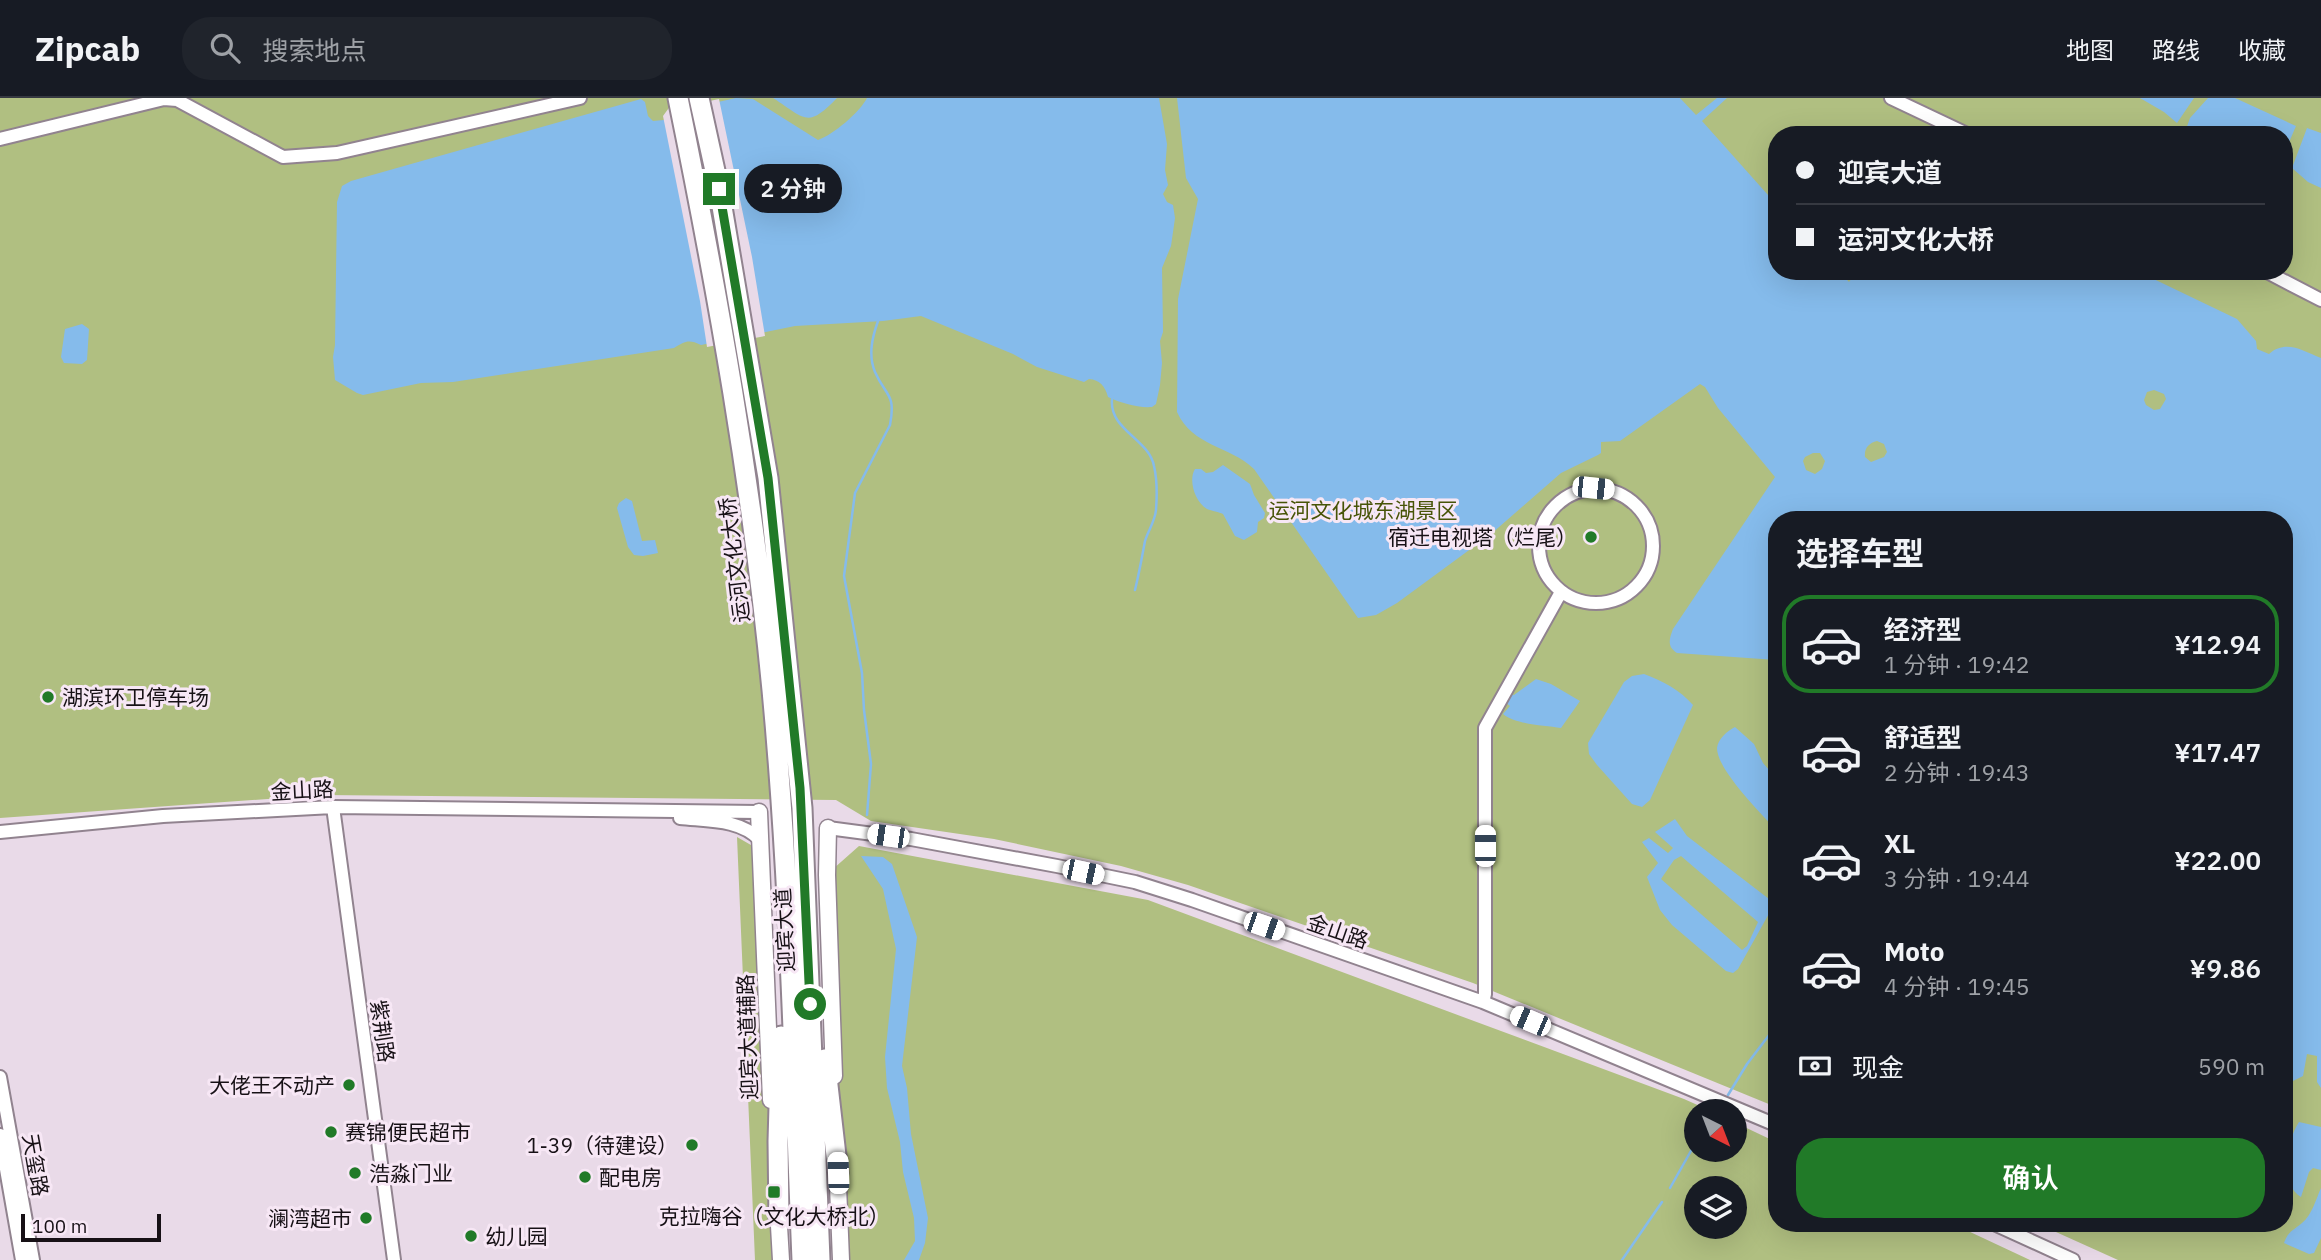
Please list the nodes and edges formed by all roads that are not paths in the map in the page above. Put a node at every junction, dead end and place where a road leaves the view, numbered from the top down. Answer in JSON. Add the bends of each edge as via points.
{"nodes":[{"id":1,"x":580,"y":98,"type":"edge"},
{"id":2,"x":678,"y":98,"type":"edge"},
{"id":3,"x":699,"y":98,"type":"edge"},
{"id":4,"x":1891,"y":98,"type":"edge"},
{"id":5,"x":1950,"y":126,"type":"edge"},
{"id":6,"x":0,"y":139,"type":"edge"},
{"id":7,"x":2282,"y":280,"type":"edge"},
{"id":8,"x":2321,"y":300,"type":"edge"},
{"id":9,"x":1561,"y":592,"type":"junction"},
{"id":10,"x":781,"y":685,"type":"junction"},
{"id":11,"x":797,"y":748,"type":"junction"},
{"id":12,"x":778,"y":762,"type":"junction"},
{"id":13,"x":333,"y":807,"type":"junction"},
{"id":14,"x":607,"y":811,"type":"junction"},
{"id":15,"x":759,"y":812,"type":"joint"},
{"id":16,"x":828,"y":828,"type":"joint"},
{"id":17,"x":0,"y":832,"type":"edge"},
{"id":18,"x":760,"y":840,"type":"junction"},
{"id":19,"x":1483,"y":1002,"type":"junction"},
{"id":20,"x":0,"y":1077,"type":"edge"},
{"id":21,"x":805,"y":1103,"type":"junction"},
{"id":22,"x":1768,"y":1122,"type":"edge"},
{"id":23,"x":0,"y":1135,"type":"edge"},
{"id":24,"x":838,"y":1173,"type":"junction"},
{"id":25,"x":779,"y":1221,"type":"junction"},
{"id":26,"x":2012,"y":1232,"type":"edge"},
{"id":27,"x":22,"y":1260,"type":"edge"},
{"id":28,"x":33,"y":1260,"type":"edge"},
{"id":29,"x":394,"y":1260,"type":"edge"},
{"id":30,"x":781,"y":1260,"type":"edge"},
{"id":31,"x":802,"y":1260,"type":"edge"},
{"id":32,"x":820,"y":1260,"type":"edge"},
{"id":33,"x":841,"y":1260,"type":"edge"},
{"id":34,"x":2073,"y":1260,"type":"edge"}],
"edges":[{"from":1,"to":6,"type":"street","via":[[337,153],[299,156],[283,156],[177,100],[164,99]]},
{"from":2,"to":10,"type":"highway","name":"运河文化大桥","via":[[728,355]]},
{"from":3,"to":10,"type":"highway","name":"运河文化大桥","via":[[768,478]]},
{"from":4,"to":5,"type":"street"},
{"from":7,"to":8,"type":"street"},
{"from":9,"to":9,"type":"street","via":[[1595,603],[1614,600],[1643,579],[1651,562],[1650,526],[1627,497],[1593,488],[1561,500],[1549,513],[1541,529],[1539,555],[1549,579]]},
{"from":9,"to":19,"type":"street","via":[[1485,728]]},
{"from":10,"to":11,"type":"highway","name":"迎宾大道"},
{"from":10,"to":12,"type":"highway","name":"迎宾大道"},
{"from":11,"to":21,"type":"highway","name":"迎宾大道","via":[[802,808]]},
{"from":11,"to":24,"type":"highway","via":[[808,816],[820,1002]]},
{"from":12,"to":21,"type":"highway","name":"迎宾大道"},
{"from":12,"to":25,"type":"highway"},
{"from":13,"to":14,"type":"street","name":"金山路"},
{"from":13,"to":17,"type":"street","name":"金山路","via":[[163,816]]},
{"from":13,"to":29,"type":"street","name":"紫荆路"},
{"from":14,"to":15,"type":"street","name":"金山路"},
{"from":14,"to":18,"type":"street","name":"金山路","via":[[738,825]]},
{"from":15,"to":18,"type":"main road","name":"迎宾大道辅路"},
{"from":16,"to":19,"type":"street","name":"金山路","via":[[911,839],[1135,883]]},
{"from":16,"to":24,"type":"main road"},
{"from":18,"to":25,"type":"main road","name":"迎宾大道辅路"},
{"from":19,"to":22,"type":"street","name":"金山路"},
{"from":20,"to":28,"type":"street","name":"天玺路"},
{"from":21,"to":31,"type":"highway","name":"迎宾大道"},
{"from":21,"to":32,"type":"highway","name":"迎宾大道"},
{"from":23,"to":27,"type":"street","name":"天玺路"},
{"from":24,"to":33,"type":"main road"},
{"from":25,"to":30,"type":"main road","name":"迎宾大道辅路"},
{"from":26,"to":34,"type":"street"}]}
